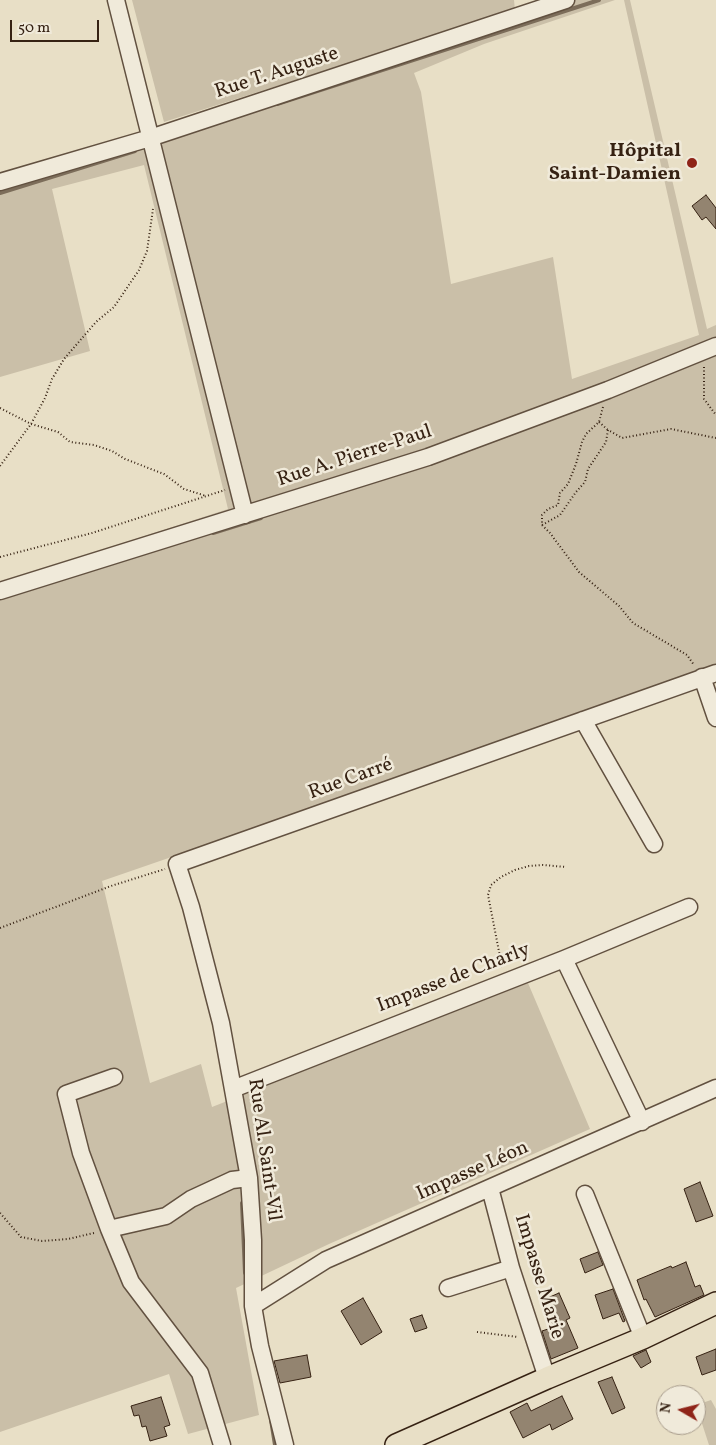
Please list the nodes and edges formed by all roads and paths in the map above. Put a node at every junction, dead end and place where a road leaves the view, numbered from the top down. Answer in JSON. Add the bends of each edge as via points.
{"nodes":[{"id":1,"x":116,"y":0,"type":"edge"},
{"id":2,"x":566,"y":0,"type":"edge"},
{"id":3,"x":536,"y":5,"type":"edge"},
{"id":4,"x":150,"y":138,"type":"junction"},
{"id":5,"x":0,"y":182,"type":"edge"},
{"id":6,"x":154,"y":206,"type":"dead end"},
{"id":7,"x":710,"y":348,"type":"edge"},
{"id":8,"x":608,"y":390,"type":"junction"},
{"id":9,"x":0,"y":408,"type":"edge"},
{"id":10,"x":716,"y":415,"type":"edge"},
{"id":11,"x":599,"y":422,"type":"junction"},
{"id":12,"x":31,"y":424,"type":"junction"},
{"id":13,"x":608,"y":430,"type":"junction"},
{"id":14,"x":716,"y":438,"type":"edge"},
{"id":15,"x":0,"y":466,"type":"edge"},
{"id":16,"x":238,"y":484,"type":"junction"},
{"id":17,"x":208,"y":496,"type":"junction"},
{"id":18,"x":245,"y":515,"type":"junction"},
{"id":19,"x":542,"y":525,"type":"junction"},
{"id":20,"x":0,"y":557,"type":"edge"},
{"id":21,"x":0,"y":591,"type":"edge"},
{"id":22,"x":709,"y":675,"type":"edge"},
{"id":23,"x":716,"y":718,"type":"edge"},
{"id":24,"x":583,"y":720,"type":"junction"},
{"id":25,"x":654,"y":844,"type":"dead end"},
{"id":26,"x":177,"y":864,"type":"junction"},
{"id":27,"x":566,"y":867,"type":"dead end"},
{"id":28,"x":689,"y":907,"type":"dead end"},
{"id":29,"x":0,"y":928,"type":"edge"},
{"id":30,"x":564,"y":959,"type":"junction"},
{"id":31,"x":505,"y":982,"type":"junction"},
{"id":32,"x":114,"y":1077,"type":"dead end"},
{"id":33,"x":716,"y":1088,"type":"edge"},
{"id":34,"x":234,"y":1089,"type":"junction"},
{"id":35,"x":642,"y":1122,"type":"junction"},
{"id":36,"x":249,"y":1178,"type":"junction"},
{"id":37,"x":490,"y":1188,"type":"junction"},
{"id":38,"x":585,"y":1194,"type":"dead end"},
{"id":39,"x":0,"y":1213,"type":"edge"},
{"id":40,"x":109,"y":1229,"type":"junction"},
{"id":41,"x":511,"y":1268,"type":"junction"},
{"id":42,"x":448,"y":1288,"type":"dead end"},
{"id":43,"x":716,"y":1303,"type":"edge"},
{"id":44,"x":253,"y":1306,"type":"junction"},
{"id":45,"x":477,"y":1332,"type":"dead end"},
{"id":46,"x":643,"y":1338,"type":"junction"},
{"id":47,"x":536,"y":1340,"type":"junction"},
{"id":48,"x":547,"y":1378,"type":"junction"},
{"id":49,"x":222,"y":1445,"type":"edge"},
{"id":50,"x":285,"y":1445,"type":"edge"},
{"id":51,"x":396,"y":1445,"type":"edge"}],
"edges":[{"from":1,"to":4,"type":"street"},
{"from":2,"to":3,"type":"street","name":"Rue T. Auguste"},
{"from":3,"to":4,"type":"street","name":"Rue T. Auguste"},
{"from":4,"to":5,"type":"street","name":"Rue T. Auguste"},
{"from":4,"to":16,"type":"street"},
{"from":6,"to":12,"type":"path","via":[[147,251],[139,270],[114,307],[96,322],[64,360]]},
{"from":7,"to":8,"type":"street","name":"Rue A. Pierre-Paul"},
{"from":7,"to":10,"type":"path","via":[[704,399]]},
{"from":8,"to":11,"type":"path"},
{"from":8,"to":18,"type":"street","name":"Rue A. Pierre-Paul","via":[[428,457]]},
{"from":9,"to":12,"type":"path"},
{"from":11,"to":13,"type":"path"},
{"from":11,"to":19,"type":"path","via":[[586,434],[568,484],[560,493],[558,505],[542,515]]},
{"from":12,"to":15,"type":"path"},
{"from":12,"to":17,"type":"path","via":[[58,432],[70,442],[112,451],[164,474],[184,489]]},
{"from":13,"to":14,"type":"path","via":[[622,438],[671,429]]},
{"from":13,"to":19,"type":"path","via":[[606,442],[588,469],[585,482],[560,515]]},
{"from":16,"to":17,"type":"path"},
{"from":16,"to":18,"type":"street"},
{"from":17,"to":20,"type":"path","via":[[92,534]]},
{"from":18,"to":21,"type":"street","name":"Rue A. Pierre-Paul"},
{"from":19,"to":22,"type":"path","via":[[579,572],[619,606],[633,623],[687,655]]},
{"from":22,"to":23,"type":"street"},
{"from":22,"to":24,"type":"street","name":"Rue Carré"},
{"from":24,"to":25,"type":"street"},
{"from":24,"to":26,"type":"street","name":"Rue Carré"},
{"from":26,"to":29,"type":"path"},
{"from":26,"to":34,"type":"street","name":"Rue Al. Saint-Vil","via":[[221,1023]]},
{"from":27,"to":31,"type":"path","via":[[529,866],[501,877],[491,886],[488,895]]},
{"from":28,"to":30,"type":"street","name":"Impasse de Charly"},
{"from":30,"to":31,"type":"street","name":"Impasse de Charly"},
{"from":30,"to":35,"type":"street"},
{"from":31,"to":34,"type":"street","name":"Impasse de Charly"},
{"from":32,"to":40,"type":"street","via":[[66,1094],[81,1153]]},
{"from":33,"to":35,"type":"street","name":"Impasse Léon"},
{"from":34,"to":36,"type":"street","name":"Rue Al. Saint-Vil"},
{"from":35,"to":37,"type":"street","name":"Impasse Léon"},
{"from":36,"to":40,"type":"street","via":[[232,1180],[191,1199],[166,1216]]},
{"from":36,"to":44,"type":"street","name":"Rue Al. Saint-Vil"},
{"from":37,"to":41,"type":"street","name":"Impasse Marie"},
{"from":37,"to":44,"type":"street","name":"Impasse Léon","via":[[326,1260]]},
{"from":38,"to":46,"type":"street"},
{"from":39,"to":40,"type":"path","via":[[21,1237],[42,1241],[68,1239]]},
{"from":40,"to":49,"type":"street","via":[[131,1282],[200,1374]]},
{"from":41,"to":42,"type":"street"},
{"from":41,"to":47,"type":"street","name":"Impasse Marie"},
{"from":43,"to":46,"type":"main road"},
{"from":44,"to":50,"type":"street","name":"Rue Al. Saint-Vil"},
{"from":45,"to":47,"type":"path"},
{"from":46,"to":48,"type":"main road"},
{"from":47,"to":48,"type":"street","name":"Impasse Marie"},
{"from":48,"to":51,"type":"main road"}]}
